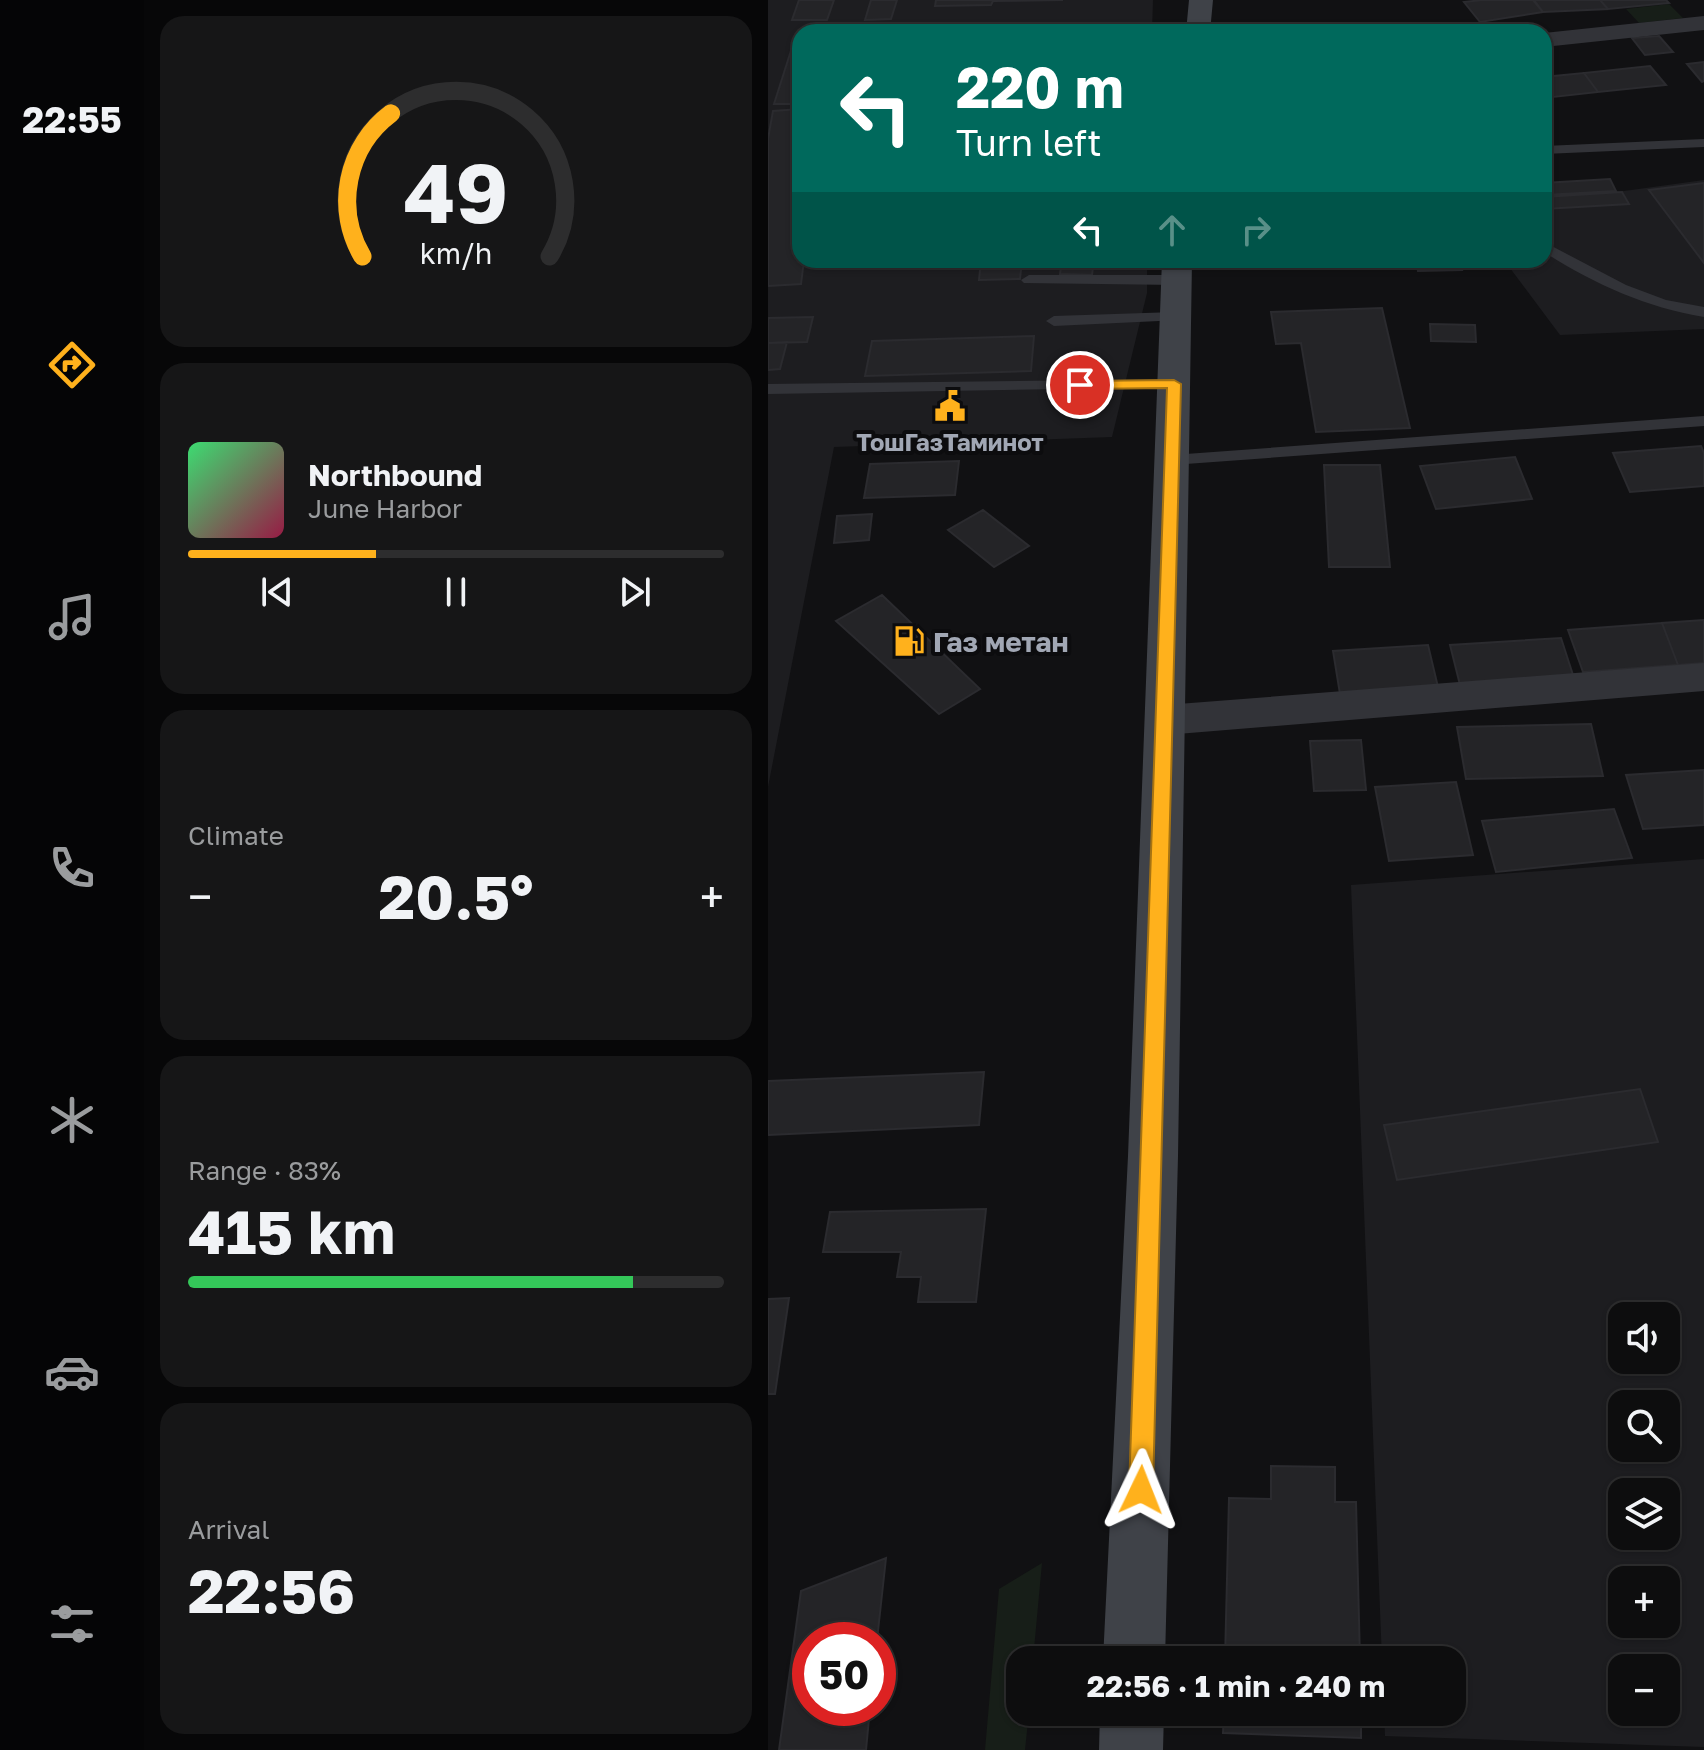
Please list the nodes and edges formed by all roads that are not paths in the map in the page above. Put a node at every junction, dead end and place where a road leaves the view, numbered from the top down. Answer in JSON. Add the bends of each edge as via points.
{"nodes":[{"id":1,"x":1201,"y":0,"type":"edge"},
{"id":2,"x":1704,"y":23,"type":"edge"},
{"id":3,"x":1199,"y":24,"type":"edge"},
{"id":4,"x":1552,"y":39,"type":"edge"},
{"id":5,"x":1704,"y":143,"type":"edge"},
{"id":6,"x":1552,"y":150,"type":"edge"},
{"id":7,"x":1552,"y":251,"type":"edge"},
{"id":8,"x":1029,"y":280,"type":"dead end"},
{"id":9,"x":1176,"y":286,"type":"edge"},
{"id":10,"x":1704,"y":312,"type":"edge"},
{"id":11,"x":1054,"y":321,"type":"dead end"},
{"id":12,"x":1174,"y":384,"type":"junction"},
{"id":13,"x":768,"y":389,"type":"edge"},
{"id":14,"x":1704,"y":421,"type":"edge"},
{"id":15,"x":1172,"y":460,"type":"junction"},
{"id":16,"x":1704,"y":677,"type":"edge"},
{"id":17,"x":1165,"y":720,"type":"junction"},
{"id":18,"x":1134,"y":1646,"type":"edge"},
{"id":19,"x":1132,"y":1726,"type":"edge"},
{"id":20,"x":1131,"y":1750,"type":"edge"}],
"edges":[{"from":1,"to":3,"type":"main road"},
{"from":2,"to":4,"type":"street"},
{"from":5,"to":6,"type":"lane"},
{"from":7,"to":10,"type":"lane","via":[[1597,279],[1649,300]]},
{"from":8,"to":9,"type":"lane"},
{"from":9,"to":11,"type":"lane"},
{"from":9,"to":12,"type":"main road"},
{"from":12,"to":13,"type":"lane"},
{"from":12,"to":15,"type":"main road"},
{"from":14,"to":15,"type":"lane"},
{"from":15,"to":17,"type":"main road"},
{"from":16,"to":17,"type":"street"},
{"from":17,"to":18,"type":"main road"},
{"from":19,"to":20,"type":"main road"}]}
